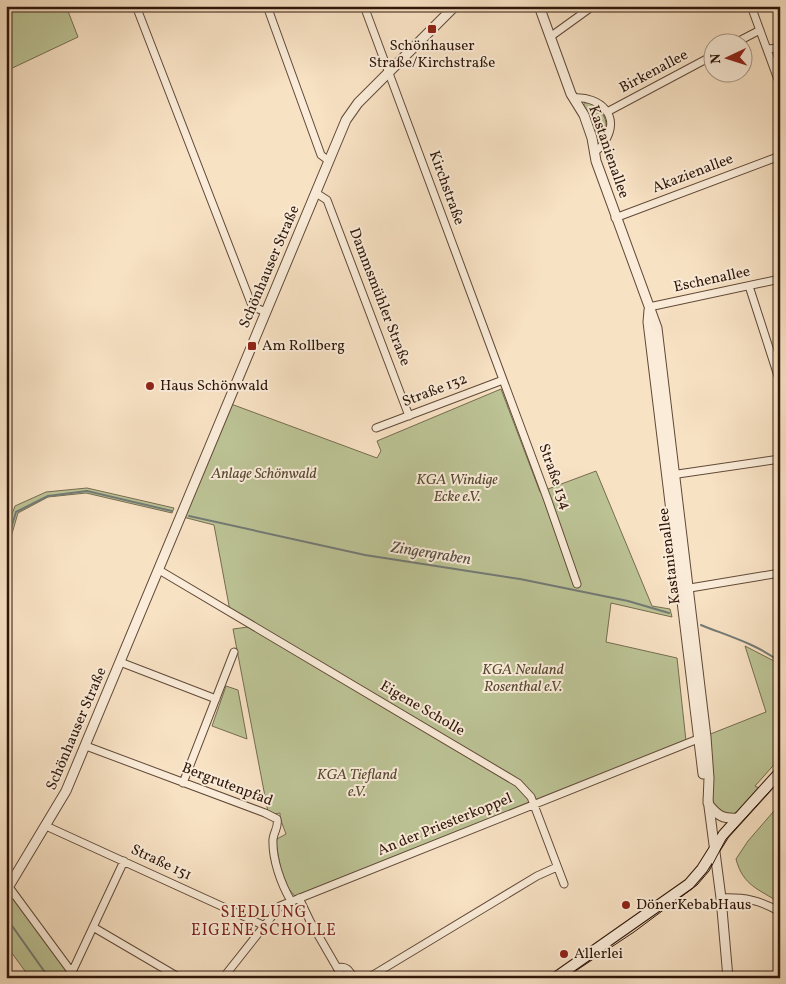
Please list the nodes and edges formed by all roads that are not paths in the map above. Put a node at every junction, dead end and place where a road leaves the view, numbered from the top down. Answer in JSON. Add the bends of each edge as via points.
{"nodes":[{"id":1,"x":136,"y":6,"type":"edge"},
{"id":2,"x":267,"y":6,"type":"edge"},
{"id":3,"x":364,"y":6,"type":"edge"},
{"id":4,"x":455,"y":6,"type":"edge"},
{"id":5,"x":539,"y":6,"type":"edge"},
{"id":6,"x":592,"y":6,"type":"edge"},
{"id":7,"x":751,"y":6,"type":"edge"},
{"id":8,"x":760,"y":30,"type":"junction"},
{"id":9,"x":754,"y":33,"type":"edge"},
{"id":10,"x":550,"y":37,"type":"junction"},
{"id":11,"x":767,"y":48,"type":"junction"},
{"id":12,"x":780,"y":48,"type":"edge"},
{"id":13,"x":704,"y":60,"type":"edge"},
{"id":14,"x":388,"y":72,"type":"junction"},
{"id":15,"x":780,"y":84,"type":"edge"},
{"id":16,"x":574,"y":98,"type":"junction"},
{"id":17,"x":607,"y":112,"type":"junction"},
{"id":18,"x":594,"y":153,"type":"junction"},
{"id":19,"x":780,"y":156,"type":"edge"},
{"id":20,"x":329,"y":161,"type":"junction"},
{"id":21,"x":316,"y":193,"type":"junction"},
{"id":22,"x":615,"y":218,"type":"junction"},
{"id":23,"x":780,"y":279,"type":"edge"},
{"id":24,"x":749,"y":286,"type":"junction"},
{"id":25,"x":649,"y":307,"type":"junction"},
{"id":26,"x":266,"y":312,"type":"junction"},
{"id":27,"x":503,"y":380,"type":"junction"},
{"id":28,"x":780,"y":382,"type":"edge"},
{"id":29,"x":409,"y":416,"type":"junction"},
{"id":30,"x":376,"y":428,"type":"dead end"},
{"id":31,"x":780,"y":458,"type":"edge"},
{"id":32,"x":671,"y":475,"type":"junction"},
{"id":33,"x":159,"y":570,"type":"junction"},
{"id":34,"x":780,"y":573,"type":"edge"},
{"id":35,"x":577,"y":584,"type":"dead end"},
{"id":36,"x":685,"y":589,"type":"junction"},
{"id":37,"x":234,"y":652,"type":"dead end"},
{"id":38,"x":120,"y":662,"type":"junction"},
{"id":39,"x":216,"y":699,"type":"junction"},
{"id":40,"x":702,"y":738,"type":"junction"},
{"id":41,"x":86,"y":746,"type":"junction"},
{"id":42,"x":780,"y":772,"type":"edge"},
{"id":43,"x":183,"y":783,"type":"junction"},
{"id":44,"x":709,"y":804,"type":"junction"},
{"id":45,"x":533,"y":805,"type":"junction"},
{"id":46,"x":738,"y":818,"type":"junction"},
{"id":47,"x":46,"y":826,"type":"junction"},
{"id":48,"x":714,"y":850,"type":"junction"},
{"id":49,"x":124,"y":861,"type":"junction"},
{"id":50,"x":557,"y":867,"type":"junction"},
{"id":51,"x":564,"y":884,"type":"dead end"},
{"id":52,"x":7,"y":889,"type":"edge"},
{"id":53,"x":721,"y":898,"type":"junction"},
{"id":54,"x":295,"y":900,"type":"junction"},
{"id":55,"x":780,"y":912,"type":"edge"},
{"id":56,"x":265,"y":926,"type":"junction"},
{"id":57,"x":93,"y":927,"type":"junction"},
{"id":58,"x":337,"y":968,"type":"junction"},
{"id":59,"x":74,"y":975,"type":"edge"},
{"id":60,"x":180,"y":978,"type":"edge"},
{"id":61,"x":223,"y":978,"type":"edge"},
{"id":62,"x":343,"y":978,"type":"edge"},
{"id":63,"x":354,"y":978,"type":"edge"},
{"id":64,"x":368,"y":978,"type":"edge"},
{"id":65,"x":555,"y":978,"type":"edge"},
{"id":66,"x":728,"y":978,"type":"edge"}],
"edges":[{"from":1,"to":26,"type":"street","via":[[251,303]]},
{"from":2,"to":20,"type":"street","via":[[321,155]]},
{"from":3,"to":14,"type":"street","name":"Kirchstraße"},
{"from":4,"to":14,"type":"street","name":"Schönhauser Straße"},
{"from":5,"to":10,"type":"street","name":"Kastanienallee"},
{"from":6,"to":10,"type":"street"},
{"from":7,"to":8,"type":"street"},
{"from":8,"to":9,"type":"street"},
{"from":8,"to":11,"type":"street"},
{"from":10,"to":16,"type":"street","name":"Kastanienallee"},
{"from":11,"to":12,"type":"street"},
{"from":11,"to":15,"type":"street"},
{"from":13,"to":17,"type":"street","name":"Birkenallee"},
{"from":14,"to":20,"type":"street","name":"Schönhauser Straße","via":[[352,111]]},
{"from":14,"to":27,"type":"street","name":"Kirchstraße"},
{"from":16,"to":17,"type":"street","via":[[592,99]]},
{"from":16,"to":18,"type":"street","name":"Kastanienallee","via":[[584,115]]},
{"from":17,"to":18,"type":"street","via":[[608,135],[605,143]]},
{"from":18,"to":22,"type":"street","name":"Kastanienallee"},
{"from":19,"to":22,"type":"street","name":"Akazienallee"},
{"from":20,"to":21,"type":"street","name":"Schönhauser Straße"},
{"from":21,"to":26,"type":"street","name":"Schönhauser Straße"},
{"from":21,"to":29,"type":"street","name":"Dammsmühler Straße","via":[[327,200]]},
{"from":22,"to":25,"type":"street","name":"Kastanienallee"},
{"from":23,"to":24,"type":"street","name":"Eschenallee"},
{"from":24,"to":25,"type":"street","name":"Eschenallee"},
{"from":24,"to":28,"type":"street"},
{"from":25,"to":32,"type":"street","name":"Kastanienallee","via":[[657,328]]},
{"from":26,"to":33,"type":"street","name":"Schönhauser Straße"},
{"from":27,"to":29,"type":"street","name":"Straße 132"},
{"from":27,"to":35,"type":"street","name":"Straße 134"},
{"from":29,"to":30,"type":"street","name":"Straße 132"},
{"from":31,"to":32,"type":"street"},
{"from":32,"to":36,"type":"street","name":"Kastanienallee"},
{"from":33,"to":38,"type":"street","name":"Schönhauser Straße"},
{"from":33,"to":45,"type":"street","name":"Eigene Scholle","via":[[518,783]]},
{"from":34,"to":36,"type":"street"},
{"from":36,"to":40,"type":"street","name":"Kastanienallee"},
{"from":37,"to":39,"type":"street"},
{"from":38,"to":39,"type":"street"},
{"from":38,"to":41,"type":"street","name":"Schönhauser Straße"},
{"from":39,"to":43,"type":"street"},
{"from":40,"to":44,"type":"street","name":"Kastanienallee"},
{"from":40,"to":45,"type":"street","name":"An der Priesterkoppel"},
{"from":41,"to":43,"type":"street","name":"Bergrutenpfad"},
{"from":41,"to":47,"type":"street","name":"Schönhauser Straße"},
{"from":42,"to":46,"type":"main road"},
{"from":43,"to":54,"type":"street","name":"Bergrutenpfad","via":[[277,819],[273,838],[279,874],[284,889]]},
{"from":44,"to":46,"type":"street","via":[[722,818]]},
{"from":44,"to":48,"type":"street","name":"Kastanienallee"},
{"from":45,"to":50,"type":"street","name":"Eigene Scholle"},
{"from":45,"to":54,"type":"street","name":"An der Priesterkoppel"},
{"from":46,"to":48,"type":"main road"},
{"from":47,"to":49,"type":"street","name":"Straße 151"},
{"from":47,"to":52,"type":"street","name":"Schönhauser Straße"},
{"from":48,"to":53,"type":"street","name":"Kastanienallee"},
{"from":48,"to":65,"type":"main road","via":[[689,884]]},
{"from":49,"to":56,"type":"street","name":"Straße 151"},
{"from":49,"to":57,"type":"street"},
{"from":50,"to":51,"type":"street","name":"Eigene Scholle"},
{"from":50,"to":64,"type":"street"},
{"from":52,"to":59,"type":"street"},
{"from":53,"to":55,"type":"street","via":[[750,899]]},
{"from":53,"to":66,"type":"street","name":"Kastanienallee"},
{"from":54,"to":56,"type":"street","name":"An der Priesterkoppel","via":[[280,906]]},
{"from":54,"to":58,"type":"street"},
{"from":56,"to":61,"type":"street","name":"An der Priesterkoppel"},
{"from":57,"to":59,"type":"street"},
{"from":57,"to":60,"type":"street"},
{"from":58,"to":62,"type":"street"},
{"from":58,"to":63,"type":"street","via":[[348,969]]}]}
